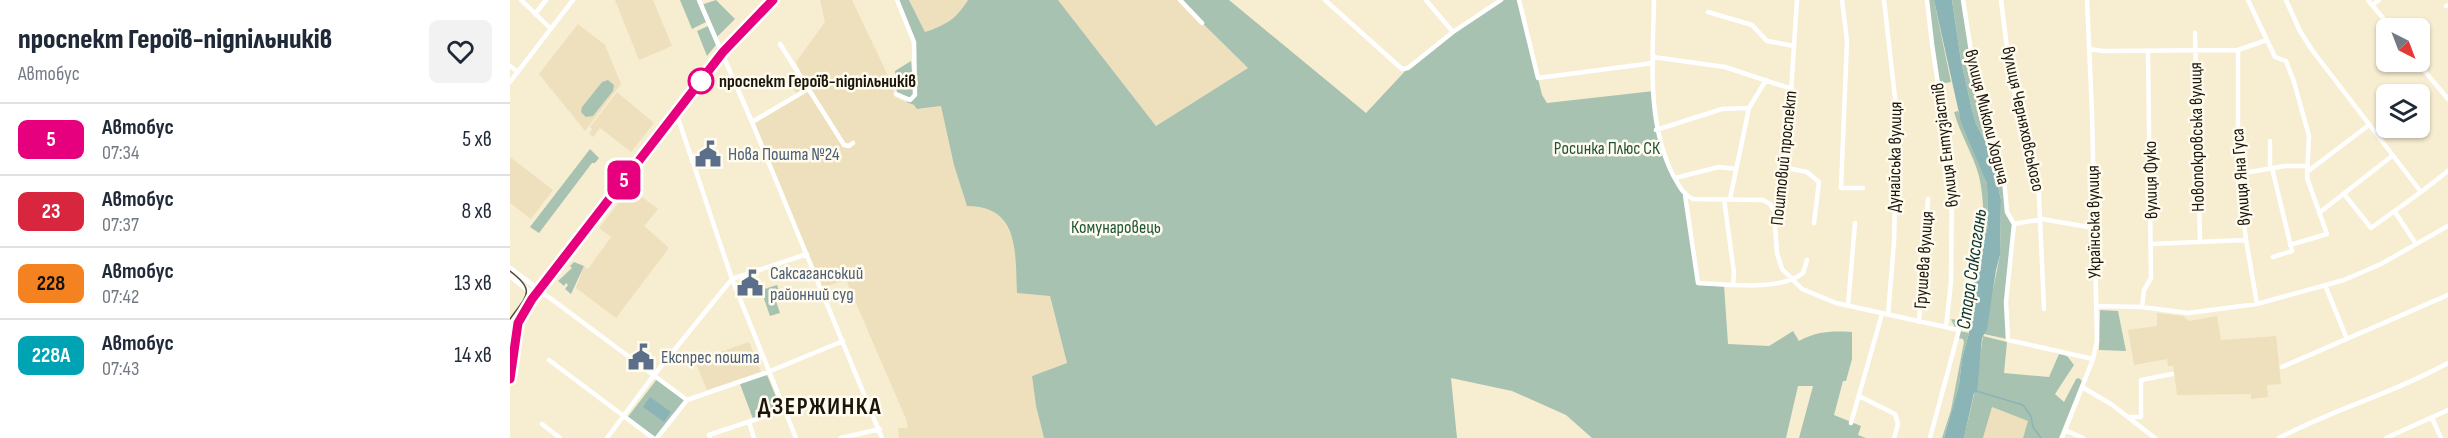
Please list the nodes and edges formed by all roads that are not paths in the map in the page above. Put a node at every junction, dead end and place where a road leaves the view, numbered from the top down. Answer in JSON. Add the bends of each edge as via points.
{"nodes":[{"id":1,"x":521,"y":0,"type":"edge"},
{"id":2,"x":546,"y":0,"type":"edge"},
{"id":3,"x":573,"y":0,"type":"edge"},
{"id":4,"x":699,"y":0,"type":"edge"},
{"id":5,"x":773,"y":0,"type":"edge"},
{"id":6,"x":897,"y":0,"type":"edge"},
{"id":7,"x":1180,"y":0,"type":"edge"},
{"id":8,"x":1325,"y":0,"type":"edge"},
{"id":9,"x":1426,"y":0,"type":"edge"},
{"id":10,"x":1501,"y":0,"type":"edge"},
{"id":11,"x":1519,"y":0,"type":"edge"},
{"id":12,"x":1654,"y":0,"type":"edge"},
{"id":13,"x":1797,"y":0,"type":"edge"},
{"id":14,"x":1842,"y":0,"type":"edge"},
{"id":15,"x":1884,"y":0,"type":"edge"},
{"id":16,"x":1928,"y":0,"type":"edge"},
{"id":17,"x":1963,"y":0,"type":"edge"},
{"id":18,"x":2001,"y":0,"type":"edge"},
{"id":19,"x":2086,"y":0,"type":"edge"},
{"id":20,"x":2248,"y":0,"type":"edge"},
{"id":21,"x":2286,"y":0,"type":"edge"},
{"id":22,"x":2368,"y":0,"type":"edge"},
{"id":23,"x":2379,"y":0,"type":"edge"},
{"id":24,"x":2372,"y":6,"type":"junction"},
{"id":25,"x":1708,"y":12,"type":"dead end"},
{"id":26,"x":535,"y":14,"type":"junction"},
{"id":27,"x":2382,"y":18,"type":"edge"},
{"id":28,"x":1202,"y":23,"type":"dead end"},
{"id":29,"x":551,"y":29,"type":"junction"},
{"id":30,"x":1454,"y":32,"type":"junction"},
{"id":31,"x":2194,"y":33,"type":"dead end"},
{"id":32,"x":2267,"y":40,"type":"junction"},
{"id":33,"x":780,"y":44,"type":"dead end"},
{"id":34,"x":1794,"y":46,"type":"junction"},
{"id":35,"x":2089,"y":49,"type":"junction"},
{"id":36,"x":2195,"y":50,"type":"junction"},
{"id":37,"x":2238,"y":50,"type":"junction"},
{"id":38,"x":2148,"y":51,"type":"junction"},
{"id":39,"x":723,"y":52,"type":"junction"},
{"id":40,"x":1653,"y":60,"type":"junction"},
{"id":41,"x":510,"y":66,"type":"edge"},
{"id":42,"x":518,"y":72,"type":"junction"},
{"id":43,"x":2425,"y":72,"type":"edge"},
{"id":44,"x":1766,"y":80,"type":"junction"},
{"id":45,"x":510,"y":82,"type":"edge"},
{"id":46,"x":808,"y":89,"type":"junction"},
{"id":47,"x":1792,"y":89,"type":"junction"},
{"id":48,"x":896,"y":94,"type":"dead end"},
{"id":49,"x":2448,"y":99,"type":"edge"},
{"id":50,"x":1749,"y":108,"type":"junction"},
{"id":51,"x":673,"y":116,"type":"junction"},
{"id":52,"x":752,"y":122,"type":"junction"},
{"id":53,"x":2369,"y":125,"type":"junction"},
{"id":54,"x":1656,"y":130,"type":"junction"},
{"id":55,"x":2270,"y":141,"type":"dead end"},
{"id":56,"x":853,"y":143,"type":"dead end"},
{"id":57,"x":2392,"y":156,"type":"junction"},
{"id":58,"x":2308,"y":166,"type":"junction"},
{"id":59,"x":1786,"y":168,"type":"junction"},
{"id":60,"x":2271,"y":168,"type":"junction"},
{"id":61,"x":1736,"y":169,"type":"junction"},
{"id":62,"x":2448,"y":171,"type":"edge"},
{"id":63,"x":2307,"y":173,"type":"junction"},
{"id":64,"x":2238,"y":174,"type":"junction"},
{"id":65,"x":1675,"y":178,"type":"junction"},
{"id":66,"x":1863,"y":188,"type":"dead end"},
{"id":67,"x":2421,"y":192,"type":"junction"},
{"id":68,"x":2344,"y":194,"type":"junction"},
{"id":69,"x":1685,"y":195,"type":"junction"},
{"id":70,"x":1727,"y":199,"type":"junction"},
{"id":71,"x":1928,"y":199,"type":"dead end"},
{"id":72,"x":2395,"y":212,"type":"junction"},
{"id":73,"x":2319,"y":213,"type":"junction"},
{"id":74,"x":1776,"y":215,"type":"junction"},
{"id":75,"x":2042,"y":219,"type":"junction"},
{"id":76,"x":1814,"y":223,"type":"dead end"},
{"id":77,"x":1855,"y":223,"type":"dead end"},
{"id":78,"x":2014,"y":225,"type":"junction"},
{"id":79,"x":2448,"y":226,"type":"edge"},
{"id":80,"x":2094,"y":228,"type":"junction"},
{"id":81,"x":2246,"y":240,"type":"junction"},
{"id":82,"x":2199,"y":241,"type":"junction"},
{"id":83,"x":2151,"y":244,"type":"junction"},
{"id":84,"x":2416,"y":244,"type":"junction"},
{"id":85,"x":2289,"y":245,"type":"junction"},
{"id":86,"x":807,"y":254,"type":"junction"},
{"id":87,"x":2273,"y":257,"type":"dead end"},
{"id":88,"x":1807,"y":260,"type":"dead end"},
{"id":89,"x":510,"y":268,"type":"edge"},
{"id":90,"x":510,"y":276,"type":"edge"},
{"id":91,"x":732,"y":279,"type":"junction"},
{"id":92,"x":1791,"y":280,"type":"junction"},
{"id":93,"x":1733,"y":285,"type":"junction"},
{"id":94,"x":2325,"y":285,"type":"junction"},
{"id":95,"x":537,"y":293,"type":"junction"},
{"id":96,"x":2448,"y":295,"type":"edge"},
{"id":97,"x":532,"y":299,"type":"junction"},
{"id":98,"x":2257,"y":304,"type":"junction"},
{"id":99,"x":1848,"y":306,"type":"junction"},
{"id":100,"x":2096,"y":306,"type":"junction"},
{"id":101,"x":2142,"y":307,"type":"junction"},
{"id":102,"x":2043,"y":309,"type":"dead end"},
{"id":103,"x":1882,"y":314,"type":"junction"},
{"id":104,"x":1888,"y":315,"type":"junction"},
{"id":105,"x":1919,"y":322,"type":"junction"},
{"id":106,"x":510,"y":323,"type":"edge"},
{"id":107,"x":1946,"y":327,"type":"junction"},
{"id":108,"x":2347,"y":339,"type":"junction"},
{"id":109,"x":843,"y":341,"type":"junction"},
{"id":110,"x":2093,"y":358,"type":"junction"},
{"id":111,"x":549,"y":360,"type":"dead end"},
{"id":112,"x":2448,"y":363,"type":"edge"},
{"id":113,"x":2282,"y":367,"type":"dead end"},
{"id":114,"x":768,"y":372,"type":"junction"},
{"id":115,"x":2172,"y":374,"type":"dead end"},
{"id":116,"x":654,"y":375,"type":"junction"},
{"id":117,"x":510,"y":379,"type":"edge"},
{"id":118,"x":2082,"y":387,"type":"junction"},
{"id":119,"x":1859,"y":396,"type":"junction"},
{"id":120,"x":687,"y":400,"type":"junction"},
{"id":121,"x":784,"y":410,"type":"junction"},
{"id":122,"x":2448,"y":410,"type":"edge"},
{"id":123,"x":624,"y":416,"type":"junction"},
{"id":124,"x":2127,"y":417,"type":"junction"},
{"id":125,"x":2432,"y":418,"type":"junction"},
{"id":126,"x":749,"y":422,"type":"junction"},
{"id":127,"x":1851,"y":423,"type":"dead end"},
{"id":128,"x":542,"y":424,"type":"dead end"},
{"id":129,"x":880,"y":429,"type":"junction"},
{"id":130,"x":2065,"y":430,"type":"junction"},
{"id":131,"x":709,"y":437,"type":"edge"},
{"id":132,"x":560,"y":438,"type":"edge"},
{"id":133,"x":607,"y":438,"type":"edge"},
{"id":134,"x":655,"y":438,"type":"edge"},
{"id":135,"x":754,"y":438,"type":"edge"},
{"id":136,"x":796,"y":438,"type":"edge"},
{"id":137,"x":841,"y":438,"type":"edge"},
{"id":138,"x":882,"y":438,"type":"edge"},
{"id":139,"x":1894,"y":438,"type":"edge"},
{"id":140,"x":1930,"y":438,"type":"edge"},
{"id":141,"x":2062,"y":438,"type":"edge"},
{"id":142,"x":2083,"y":438,"type":"edge"},
{"id":143,"x":2155,"y":438,"type":"edge"},
{"id":144,"x":2279,"y":438,"type":"edge"},
{"id":145,"x":2386,"y":438,"type":"edge"},
{"id":146,"x":2441,"y":438,"type":"edge"}],
"edges":[{"from":1,"to":26,"type":"street"},
{"from":2,"to":26,"type":"street"},
{"from":3,"to":29,"type":"street"},
{"from":4,"to":39,"type":"street"},
{"from":5,"to":39,"type":"main road"},
{"from":6,"to":48,"type":"street","via":[[914,42],[915,95],[910,100]]},
{"from":7,"to":28,"type":"street"},
{"from":8,"to":30,"type":"street","via":[[1402,69]]},
{"from":9,"to":30,"type":"street"},
{"from":10,"to":30,"type":"street"},
{"from":11,"to":40,"type":"street","via":[[1538,78]]},
{"from":12,"to":40,"type":"street"},
{"from":13,"to":34,"type":"street","name":"Поштовий проспект"},
{"from":14,"to":66,"type":"street","via":[[1847,41],[1841,188]]},
{"from":15,"to":104,"type":"street","name":"Дунайська вулиця","via":[[1897,116]]},
{"from":16,"to":107,"type":"street","name":"вулиця Ентузіастів","via":[[1952,178],[1951,282]]},
{"from":17,"to":78,"type":"street","name":"вулиця Миколи Ходича","via":[[1978,96],[2003,168],[2007,212]]},
{"from":18,"to":75,"type":"street","name":"вулиця Черняховського","via":[[2011,80],[2036,159]]},
{"from":19,"to":35,"type":"street","name":"Українська вулиця"},
{"from":20,"to":32,"type":"street"},
{"from":21,"to":53,"type":"street","via":[[2300,32]]},
{"from":22,"to":24,"type":"street"},
{"from":23,"to":24,"type":"street"},
{"from":24,"to":27,"type":"street"},
{"from":25,"to":34,"type":"street","via":[[1752,25],[1767,41]]},
{"from":26,"to":29,"type":"street"},
{"from":29,"to":42,"type":"street"},
{"from":31,"to":36,"type":"street","name":"Новопокровська вулиця"},
{"from":32,"to":37,"type":"street"},
{"from":32,"to":58,"type":"street","via":[[2275,57],[2286,61],[2291,72],[2309,136]]},
{"from":33,"to":46,"type":"street"},
{"from":34,"to":47,"type":"street","name":"Поштовий проспект"},
{"from":35,"to":38,"type":"street"},
{"from":35,"to":80,"type":"street","name":"Українська вулиця"},
{"from":36,"to":37,"type":"street"},
{"from":36,"to":38,"type":"street"},
{"from":36,"to":82,"type":"street","name":"Новопокровська вулиця"},
{"from":37,"to":64,"type":"street","name":"вулиця Яна Гуса"},
{"from":38,"to":83,"type":"street","name":"вулиця Фуко"},
{"from":39,"to":51,"type":"main road"},
{"from":39,"to":52,"type":"street"},
{"from":40,"to":44,"type":"street","via":[[1725,67]]},
{"from":40,"to":54,"type":"street"},
{"from":41,"to":42,"type":"street"},
{"from":42,"to":45,"type":"street"},
{"from":43,"to":49,"type":"street"},
{"from":44,"to":47,"type":"street"},
{"from":44,"to":50,"type":"street"},
{"from":46,"to":52,"type":"street"},
{"from":46,"to":56,"type":"street","via":[[844,145]]},
{"from":47,"to":59,"type":"street","name":"Поштовий проспект"},
{"from":50,"to":54,"type":"street","via":[[1722,109]]},
{"from":50,"to":61,"type":"street"},
{"from":51,"to":91,"type":"street","via":[[679,121]]},
{"from":51,"to":95,"type":"main road"},
{"from":52,"to":86,"type":"street"},
{"from":53,"to":57,"type":"street"},
{"from":53,"to":63,"type":"street"},
{"from":54,"to":65,"type":"street"},
{"from":55,"to":60,"type":"street"},
{"from":57,"to":67,"type":"street"},
{"from":57,"to":68,"type":"street"},
{"from":58,"to":60,"type":"street"},
{"from":58,"to":63,"type":"street"},
{"from":59,"to":74,"type":"street","name":"Поштовий проспект"},
{"from":59,"to":76,"type":"street","via":[[1807,172],[1819,182]]},
{"from":60,"to":64,"type":"street"},
{"from":60,"to":85,"type":"street"},
{"from":61,"to":65,"type":"street","via":[[1719,167]]},
{"from":61,"to":70,"type":"street"},
{"from":62,"to":67,"type":"street"},
{"from":63,"to":73,"type":"street"},
{"from":64,"to":81,"type":"street","name":"вулиця Яна Гуса"},
{"from":65,"to":69,"type":"street"},
{"from":67,"to":72,"type":"street"},
{"from":68,"to":72,"type":"street","via":[[2371,228]]},
{"from":68,"to":73,"type":"street"},
{"from":69,"to":70,"type":"street","via":[[1702,200]]},
{"from":69,"to":93,"type":"street","via":[[1698,283]]},
{"from":70,"to":74,"type":"street","via":[[1763,200]]},
{"from":70,"to":93,"type":"street"},
{"from":71,"to":105,"type":"street","name":"Грушева вулиця"},
{"from":72,"to":84,"type":"street"},
{"from":73,"to":85,"type":"street","via":[[2326,234]]},
{"from":74,"to":92,"type":"street","name":"Поштовий проспект","via":[[1779,261]]},
{"from":75,"to":78,"type":"street"},
{"from":75,"to":80,"type":"street"},
{"from":75,"to":102,"type":"street","name":"вулиця Черняховського"},
{"from":77,"to":99,"type":"street"},
{"from":78,"to":110,"type":"street","name":"вулиця Миколи Ходича","via":[[2006,302],[2008,340]]},
{"from":79,"to":84,"type":"street"},
{"from":80,"to":100,"type":"street","name":"Українська вулиця"},
{"from":81,"to":82,"type":"street"},
{"from":81,"to":98,"type":"street","name":"вулиця Яна Гуса"},
{"from":82,"to":83,"type":"street"},
{"from":83,"to":101,"type":"street","name":"вулиця Фуко","via":[[2151,278],[2144,290]]},
{"from":84,"to":94,"type":"street","via":[[2381,264]]},
{"from":85,"to":87,"type":"street","via":[[2292,251]]},
{"from":86,"to":91,"type":"street"},
{"from":86,"to":109,"type":"street"},
{"from":88,"to":92,"type":"street","via":[[1803,273]]},
{"from":89,"to":95,"type":"main road","via":[[534,286]]},
{"from":90,"to":95,"type":"main road"},
{"from":91,"to":114,"type":"street"},
{"from":91,"to":116,"type":"street"},
{"from":92,"to":93,"type":"street"},
{"from":92,"to":99,"type":"street","via":[[1809,293]]},
{"from":94,"to":98,"type":"street"},
{"from":94,"to":108,"type":"street"},
{"from":95,"to":97,"type":"main road"},
{"from":95,"to":116,"type":"street","via":[[546,295]]},
{"from":96,"to":108,"type":"street"},
{"from":97,"to":106,"type":"street"},
{"from":97,"to":117,"type":"main road","via":[[518,323]]},
{"from":98,"to":101,"type":"street","via":[[2188,313]]},
{"from":99,"to":103,"type":"street"},
{"from":100,"to":101,"type":"street"},
{"from":100,"to":110,"type":"street","name":"Українська вулиця","via":[[2097,341]]},
{"from":103,"to":104,"type":"street"},
{"from":103,"to":119,"type":"street"},
{"from":104,"to":105,"type":"street"},
{"from":105,"to":107,"type":"street"},
{"from":107,"to":140,"type":"street","via":[[1959,330]]},
{"from":108,"to":113,"type":"street"},
{"from":109,"to":114,"type":"street"},
{"from":109,"to":129,"type":"street"},
{"from":110,"to":118,"type":"street","name":"Українська вулиця"},
{"from":111,"to":123,"type":"street"},
{"from":112,"to":144,"type":"street"},
{"from":114,"to":120,"type":"street"},
{"from":114,"to":121,"type":"street"},
{"from":115,"to":124,"type":"street","via":[[2141,380],[2141,417]]},
{"from":116,"to":120,"type":"street"},
{"from":116,"to":123,"type":"street"},
{"from":118,"to":124,"type":"street"},
{"from":118,"to":130,"type":"street","name":"Українська вулиця"},
{"from":119,"to":127,"type":"street"},
{"from":119,"to":139,"type":"street","via":[[1895,414],[1898,424]]},
{"from":120,"to":134,"type":"street"},
{"from":121,"to":126,"type":"street"},
{"from":121,"to":136,"type":"street"},
{"from":122,"to":125,"type":"street"},
{"from":123,"to":133,"type":"street"},
{"from":123,"to":134,"type":"street"},
{"from":124,"to":143,"type":"street"},
{"from":125,"to":145,"type":"street"},
{"from":125,"to":146,"type":"street"},
{"from":126,"to":131,"type":"street"},
{"from":126,"to":135,"type":"street"},
{"from":128,"to":132,"type":"street"},
{"from":129,"to":137,"type":"street"},
{"from":129,"to":138,"type":"street"},
{"from":130,"to":141,"type":"street","name":"Українська вулиця"},
{"from":130,"to":142,"type":"street"}]}
